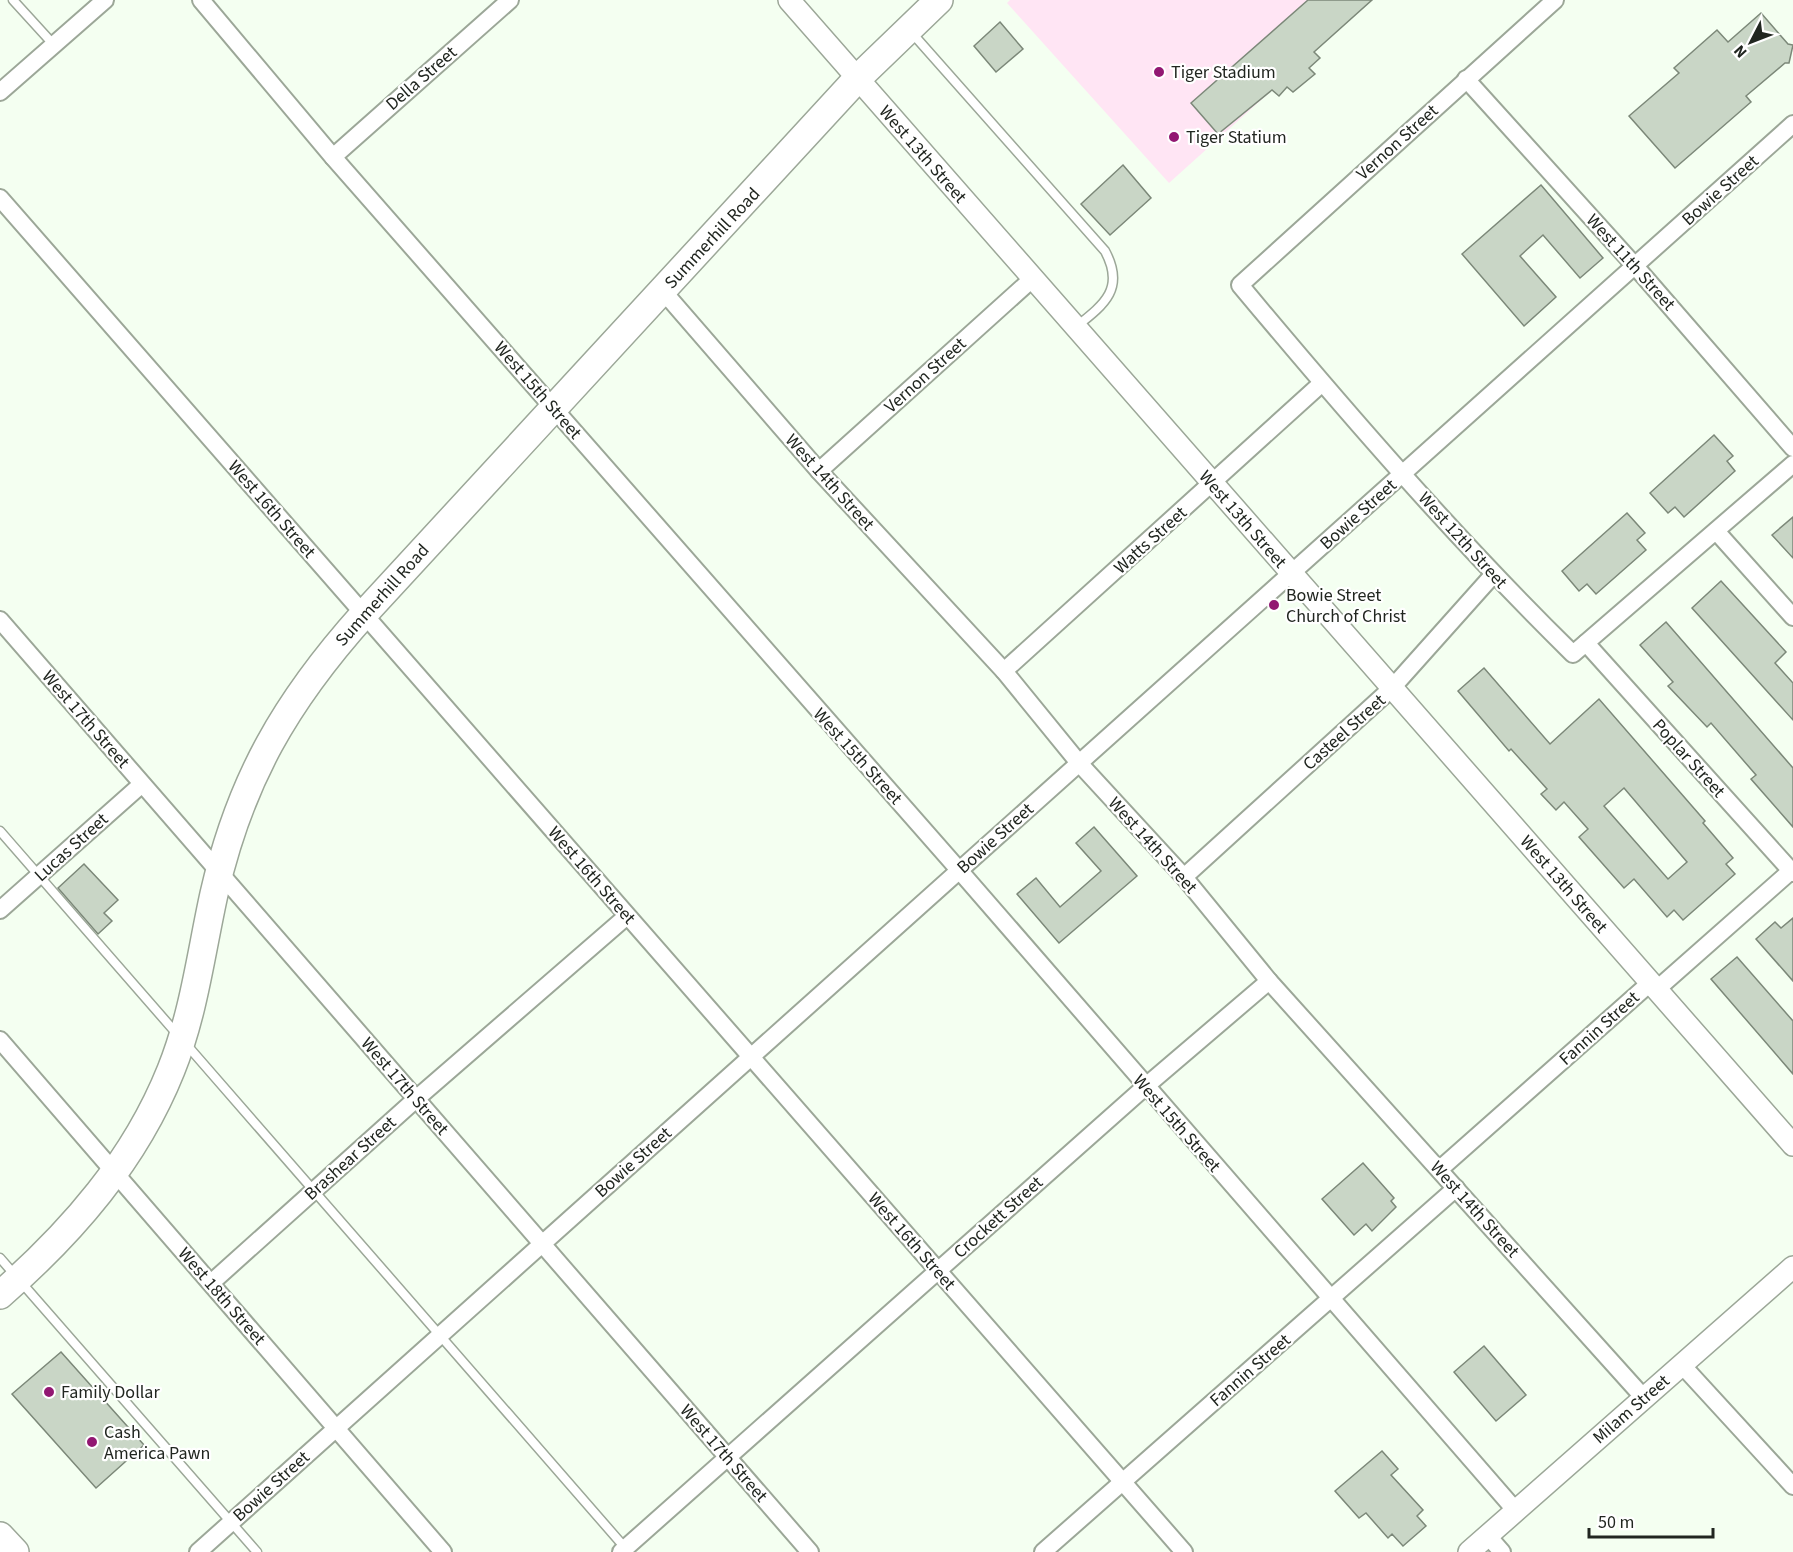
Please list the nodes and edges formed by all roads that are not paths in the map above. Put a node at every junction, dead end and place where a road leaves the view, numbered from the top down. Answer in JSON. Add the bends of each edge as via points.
{"nodes":[{"id":1,"x":13,"y":0,"type":"edge"},
{"id":2,"x":105,"y":0,"type":"edge"},
{"id":3,"x":201,"y":0,"type":"edge"},
{"id":4,"x":510,"y":0,"type":"edge"},
{"id":5,"x":789,"y":0,"type":"edge"},
{"id":6,"x":939,"y":0,"type":"edge"},
{"id":7,"x":1555,"y":0,"type":"edge"},
{"id":8,"x":908,"y":28,"type":"junction"},
{"id":9,"x":54,"y":45,"type":"junction"},
{"id":10,"x":857,"y":79,"type":"junction"},
{"id":11,"x":1466,"y":79,"type":"junction"},
{"id":12,"x":0,"y":92,"type":"edge"},
{"id":13,"x":1793,"y":124,"type":"edge"},
{"id":14,"x":333,"y":157,"type":"junction"},
{"id":15,"x":0,"y":198,"type":"edge"},
{"id":16,"x":1635,"y":266,"type":"junction"},
{"id":17,"x":1032,"y":279,"type":"junction"},
{"id":18,"x":1240,"y":285,"type":"joint"},
{"id":19,"x":663,"y":291,"type":"junction"},
{"id":20,"x":1076,"y":328,"type":"junction"},
{"id":21,"x":1322,"y":383,"type":"junction"},
{"id":22,"x":555,"y":408,"type":"junction"},
{"id":23,"x":1793,"y":448,"type":"edge"},
{"id":24,"x":1793,"y":464,"type":"edge"},
{"id":25,"x":819,"y":471,"type":"junction"},
{"id":26,"x":1403,"y":473,"type":"junction"},
{"id":27,"x":1212,"y":484,"type":"junction"},
{"id":28,"x":1716,"y":531,"type":"junction"},
{"id":29,"x":1291,"y":573,"type":"junction"},
{"id":30,"x":1493,"y":576,"type":"junction"},
{"id":31,"x":364,"y":614,"type":"junction"},
{"id":32,"x":1793,"y":617,"type":"edge"},
{"id":33,"x":0,"y":620,"type":"edge"},
{"id":34,"x":1586,"y":643,"type":"junction"},
{"id":35,"x":1004,"y":671,"type":"junction"},
{"id":36,"x":1392,"y":688,"type":"junction"},
{"id":37,"x":1079,"y":763,"type":"junction"},
{"id":38,"x":142,"y":784,"type":"junction"},
{"id":39,"x":0,"y":831,"type":"edge"},
{"id":40,"x":959,"y":870,"type":"junction"},
{"id":41,"x":1792,"y":871,"type":"edge"},
{"id":42,"x":220,"y":872,"type":"junction"},
{"id":43,"x":39,"y":876,"type":"junction"},
{"id":44,"x":1184,"y":877,"type":"junction"},
{"id":45,"x":0,"y":910,"type":"edge"},
{"id":46,"x":627,"y":916,"type":"junction"},
{"id":47,"x":1269,"y":981,"type":"junction"},
{"id":48,"x":1653,"y":986,"type":"junction"},
{"id":49,"x":182,"y":1039,"type":"junction"},
{"id":50,"x":0,"y":1040,"type":"edge"},
{"id":51,"x":751,"y":1057,"type":"junction"},
{"id":52,"x":1146,"y":1086,"type":"junction"},
{"id":53,"x":416,"y":1099,"type":"junction"},
{"id":54,"x":1793,"y":1145,"type":"edge"},
{"id":55,"x":1440,"y":1169,"type":"junction"},
{"id":56,"x":114,"y":1173,"type":"junction"},
{"id":57,"x":1456,"y":1188,"type":"junction"},
{"id":58,"x":314,"y":1190,"type":"junction"},
{"id":59,"x":542,"y":1244,"type":"junction"},
{"id":60,"x":0,"y":1258,"type":"edge"},
{"id":61,"x":1793,"y":1267,"type":"edge"},
{"id":62,"x":937,"y":1271,"type":"junction"},
{"id":63,"x":211,"y":1283,"type":"junction"},
{"id":64,"x":9,"y":1287,"type":"edge"},
{"id":65,"x":1329,"y":1299,"type":"junction"},
{"id":66,"x":440,"y":1335,"type":"junction"},
{"id":67,"x":1682,"y":1365,"type":"junction"},
{"id":68,"x":1644,"y":1398,"type":"junction"},
{"id":69,"x":336,"y":1428,"type":"junction"},
{"id":70,"x":729,"y":1458,"type":"junction"},
{"id":71,"x":1123,"y":1482,"type":"junction"},
{"id":72,"x":1793,"y":1485,"type":"edge"},
{"id":73,"x":1516,"y":1511,"type":"junction"},
{"id":74,"x":231,"y":1522,"type":"junction"},
{"id":75,"x":0,"y":1536,"type":"edge"},
{"id":76,"x":1488,"y":1536,"type":"junction"},
{"id":77,"x":625,"y":1551,"type":"edge"},
{"id":78,"x":15,"y":1552,"type":"edge"},
{"id":79,"x":198,"y":1552,"type":"edge"},
{"id":80,"x":257,"y":1552,"type":"edge"},
{"id":81,"x":443,"y":1552,"type":"edge"},
{"id":82,"x":810,"y":1552,"type":"edge"},
{"id":83,"x":1043,"y":1552,"type":"edge"},
{"id":84,"x":1184,"y":1552,"type":"edge"},
{"id":85,"x":1469,"y":1552,"type":"edge"},
{"id":86,"x":1502,"y":1552,"type":"edge"}],
"edges":[{"from":1,"to":9,"type":"lane"},
{"from":2,"to":9,"type":"street"},
{"from":3,"to":14,"type":"street","name":"West 15th Street"},
{"from":4,"to":14,"type":"street","name":"Della Street"},
{"from":5,"to":10,"type":"street","name":"West 13th Street"},
{"from":6,"to":8,"type":"main road","name":"Summerhill Road"},
{"from":7,"to":11,"type":"street","name":"Vernon Street"},
{"from":8,"to":10,"type":"main road","name":"Summerhill Road"},
{"from":8,"to":20,"type":"lane","via":[[1105,251],[1112,264],[1112,288],[1101,308]]},
{"from":9,"to":12,"type":"street"},
{"from":10,"to":17,"type":"street","name":"West 13th Street"},
{"from":10,"to":19,"type":"main road","name":"Summerhill Road"},
{"from":11,"to":16,"type":"street","name":"West 11th Street"},
{"from":11,"to":18,"type":"street","name":"Vernon Street"},
{"from":13,"to":16,"type":"street","name":"Bowie Street"},
{"from":14,"to":22,"type":"street","name":"West 15th Street"},
{"from":15,"to":31,"type":"street","name":"West 16th Street"},
{"from":16,"to":23,"type":"street","name":"West 11th Street"},
{"from":16,"to":26,"type":"street","name":"Bowie Street"},
{"from":17,"to":20,"type":"street","name":"West 13th Street"},
{"from":17,"to":25,"type":"street","name":"Vernon Street"},
{"from":18,"to":21,"type":"street","name":"West 12th Street"},
{"from":19,"to":22,"type":"main road","name":"Summerhill Road"},
{"from":19,"to":25,"type":"street","name":"West 14th Street"},
{"from":20,"to":27,"type":"street","name":"West 13th Street"},
{"from":21,"to":26,"type":"street","name":"West 12th Street"},
{"from":21,"to":27,"type":"street","name":"Watts Street"},
{"from":22,"to":31,"type":"main road","name":"Summerhill Road"},
{"from":22,"to":40,"type":"street","name":"West 15th Street"},
{"from":24,"to":28,"type":"street"},
{"from":25,"to":35,"type":"street","name":"West 14th Street"},
{"from":26,"to":29,"type":"street","name":"Bowie Street"},
{"from":26,"to":30,"type":"street","name":"West 12th Street"},
{"from":27,"to":29,"type":"street","name":"West 13th Street"},
{"from":27,"to":35,"type":"street","name":"Watts Street"},
{"from":28,"to":32,"type":"street"},
{"from":28,"to":34,"type":"street"},
{"from":29,"to":36,"type":"street","name":"West 13th Street"},
{"from":29,"to":37,"type":"street","name":"Bowie Street"},
{"from":30,"to":34,"type":"street","name":"West 12th Street","via":[[1573,654]]},
{"from":30,"to":36,"type":"street","name":"Casteel Street"},
{"from":31,"to":42,"type":"main road","name":"Summerhill Road","via":[[306,682],[277,728],[243,797]]},
{"from":31,"to":46,"type":"street","name":"West 16th Street"},
{"from":33,"to":38,"type":"street","name":"West 17th Street"},
{"from":34,"to":41,"type":"street","name":"Poplar Street"},
{"from":35,"to":37,"type":"street","name":"West 14th Street"},
{"from":36,"to":44,"type":"street","name":"Casteel Street"},
{"from":36,"to":48,"type":"street","name":"West 13th Street"},
{"from":37,"to":40,"type":"street","name":"Bowie Street"},
{"from":37,"to":44,"type":"street","name":"West 14th Street"},
{"from":38,"to":42,"type":"street","name":"West 17th Street"},
{"from":38,"to":43,"type":"street","name":"Lucas Street"},
{"from":39,"to":43,"type":"lane"},
{"from":40,"to":51,"type":"street","name":"Bowie Street"},
{"from":40,"to":52,"type":"street","name":"West 15th Street"},
{"from":41,"to":48,"type":"street","name":"Fannin Street"},
{"from":42,"to":49,"type":"main road","name":"Summerhill Road","via":[[202,965]]},
{"from":42,"to":53,"type":"street","name":"West 17th Street"},
{"from":43,"to":45,"type":"street","name":"Lucas Street"},
{"from":43,"to":49,"type":"lane"},
{"from":44,"to":47,"type":"street","name":"West 14th Street"},
{"from":46,"to":51,"type":"street","name":"West 16th Street"},
{"from":46,"to":53,"type":"street","name":"Brashear Street"},
{"from":47,"to":52,"type":"street","name":"Crockett Street"},
{"from":47,"to":55,"type":"street","name":"West 14th Street"},
{"from":48,"to":54,"type":"street","name":"West 13th Street"},
{"from":48,"to":55,"type":"street","name":"Fannin Street"},
{"from":49,"to":56,"type":"main road","name":"Summerhill Road","via":[[161,1092]]},
{"from":49,"to":58,"type":"lane"},
{"from":50,"to":56,"type":"street","name":"West 18th Street"},
{"from":51,"to":59,"type":"street","name":"Bowie Street"},
{"from":51,"to":62,"type":"street","name":"West 16th Street"},
{"from":52,"to":62,"type":"street","name":"Crockett Street"},
{"from":52,"to":65,"type":"street","name":"West 15th Street"},
{"from":53,"to":58,"type":"street","name":"Brashear Street"},
{"from":53,"to":59,"type":"street","name":"West 17th Street"},
{"from":55,"to":57,"type":"street","name":"West 14th Street"},
{"from":56,"to":63,"type":"street","name":"West 18th Street"},
{"from":56,"to":64,"type":"main road","name":"Summerhill Road","via":[[65,1234]]},
{"from":57,"to":65,"type":"street","name":"Fannin Street"},
{"from":57,"to":68,"type":"street","name":"West 14th Street"},
{"from":58,"to":63,"type":"street","name":"Brashear Street"},
{"from":58,"to":66,"type":"lane"},
{"from":59,"to":66,"type":"street","name":"Bowie Street"},
{"from":59,"to":70,"type":"street","name":"West 17th Street"},
{"from":60,"to":64,"type":"lane"},
{"from":61,"to":67,"type":"street","name":"Milam Street"},
{"from":62,"to":70,"type":"street","name":"Crockett Street"},
{"from":62,"to":71,"type":"street","name":"West 16th Street"},
{"from":63,"to":69,"type":"street","name":"West 18th Street"},
{"from":64,"to":74,"type":"lane"},
{"from":65,"to":71,"type":"street","name":"Fannin Street"},
{"from":65,"to":73,"type":"street","name":"West 15th Street"},
{"from":66,"to":69,"type":"street","name":"Bowie Street"},
{"from":66,"to":77,"type":"lane"},
{"from":67,"to":68,"type":"street","name":"Milam Street"},
{"from":67,"to":72,"type":"street"},
{"from":68,"to":73,"type":"street","name":"Milam Street"},
{"from":69,"to":74,"type":"street","name":"Bowie Street"},
{"from":69,"to":81,"type":"street","name":"West 18th Street"},
{"from":70,"to":77,"type":"street","name":"Crockett Street"},
{"from":70,"to":82,"type":"street","name":"West 17th Street"},
{"from":71,"to":83,"type":"street","name":"Fannin Street"},
{"from":71,"to":84,"type":"street","name":"West 16th Street"},
{"from":73,"to":76,"type":"street","name":"Milam Street"},
{"from":74,"to":79,"type":"street","name":"Bowie Street"},
{"from":74,"to":80,"type":"lane"},
{"from":75,"to":78,"type":"main road"},
{"from":76,"to":85,"type":"street","name":"Milam Street"},
{"from":76,"to":86,"type":"street"}]}
